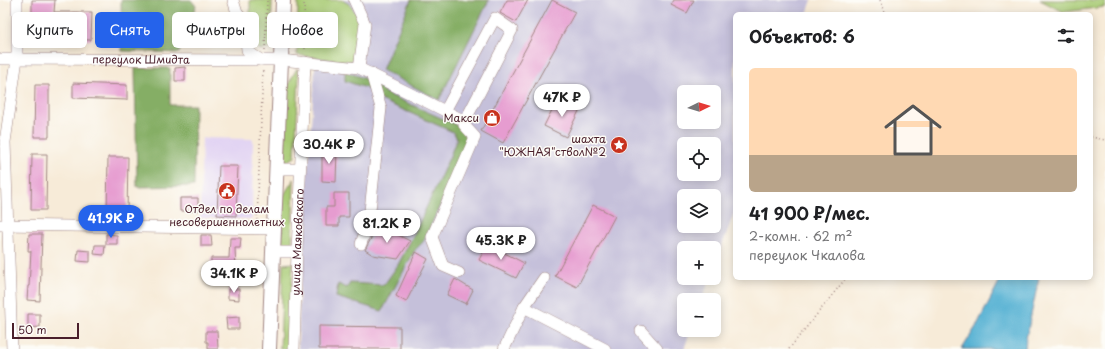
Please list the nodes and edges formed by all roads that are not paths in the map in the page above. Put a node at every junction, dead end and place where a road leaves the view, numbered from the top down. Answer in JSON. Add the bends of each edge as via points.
{"nodes":[{"id":1,"x":17,"y":0,"type":"edge"},
{"id":2,"x":234,"y":0,"type":"edge"},
{"id":3,"x":283,"y":0,"type":"edge"},
{"id":4,"x":354,"y":0,"type":"edge"},
{"id":5,"x":0,"y":59,"type":"edge"},
{"id":6,"x":17,"y":59,"type":"junction"},
{"id":7,"x":262,"y":60,"type":"junction"},
{"id":8,"x":281,"y":60,"type":"junction"},
{"id":9,"x":308,"y":62,"type":"junction"},
{"id":10,"x":359,"y":68,"type":"junction"},
{"id":11,"x":371,"y":73,"type":"junction"},
{"id":12,"x":445,"y":111,"type":"junction"},
{"id":13,"x":465,"y":121,"type":"junction"},
{"id":14,"x":3,"y":159,"type":"edge"},
{"id":15,"x":277,"y":169,"type":"junction"},
{"id":16,"x":300,"y":169,"type":"junction"},
{"id":17,"x":4,"y":225,"type":"edge"},
{"id":18,"x":274,"y":229,"type":"junction"},
{"id":19,"x":361,"y":244,"type":"dead end"},
{"id":20,"x":273,"y":252,"type":"junction"},
{"id":21,"x":297,"y":252,"type":"junction"},
{"id":22,"x":459,"y":273,"type":"dead end"},
{"id":23,"x":544,"y":278,"type":"dead end"},
{"id":24,"x":524,"y":307,"type":"junction"},
{"id":25,"x":641,"y":331,"type":"dead end"},
{"id":26,"x":12,"y":349,"type":"edge"},
{"id":27,"x":270,"y":349,"type":"edge"},
{"id":28,"x":294,"y":349,"type":"edge"},
{"id":29,"x":504,"y":349,"type":"edge"},
{"id":30,"x":605,"y":349,"type":"edge"},
{"id":31,"x":657,"y":349,"type":"edge"}],
"edges":[{"from":1,"to":6,"type":"street"},
{"from":2,"to":7,"type":"street","via":[[237,13],[244,21],[247,50]]},
{"from":3,"to":8,"type":"main road","name":"улица Маяковского"},
{"from":4,"to":10,"type":"street","via":[[364,24]]},
{"from":5,"to":6,"type":"street","name":"переулок Шмидта"},
{"from":6,"to":7,"type":"street","name":"переулок Шмидта"},
{"from":6,"to":14,"type":"street"},
{"from":7,"to":8,"type":"street","name":"переулок Шмидта"},
{"from":8,"to":9,"type":"street","name":"переулок Шмидта"},
{"from":8,"to":15,"type":"main road","name":"улица Маяковского"},
{"from":9,"to":10,"type":"street","name":"переулок Шмидта"},
{"from":9,"to":16,"type":"street","name":"улица Маяковского"},
{"from":10,"to":11,"type":"street","name":"переулок Шмидта"},
{"from":11,"to":12,"type":"street","name":"переулок Шмидта"},
{"from":11,"to":19,"type":"street","via":[[381,108],[369,220]]},
{"from":12,"to":13,"type":"street","name":"переулок Шмидта"},
{"from":12,"to":13,"type":"street","via":[[495,18],[512,30]]},
{"from":13,"to":22,"type":"street","via":[[464,125],[475,137],[432,237],[443,266]]},
{"from":14,"to":17,"type":"street"},
{"from":15,"to":16,"type":"street"},
{"from":15,"to":18,"type":"main road","name":"улица Маяковского"},
{"from":16,"to":21,"type":"street","name":"улица Маяковского"},
{"from":17,"to":18,"type":"street"},
{"from":17,"to":26,"type":"street"},
{"from":18,"to":20,"type":"main road","name":"улица Маяковского"},
{"from":20,"to":21,"type":"street"},
{"from":20,"to":27,"type":"main road","name":"улица Маяковского"},
{"from":21,"to":28,"type":"street","name":"улица Маяковского"},
{"from":23,"to":24,"type":"street"},
{"from":24,"to":29,"type":"street"},
{"from":24,"to":30,"type":"street"},
{"from":25,"to":31,"type":"street"}]}
